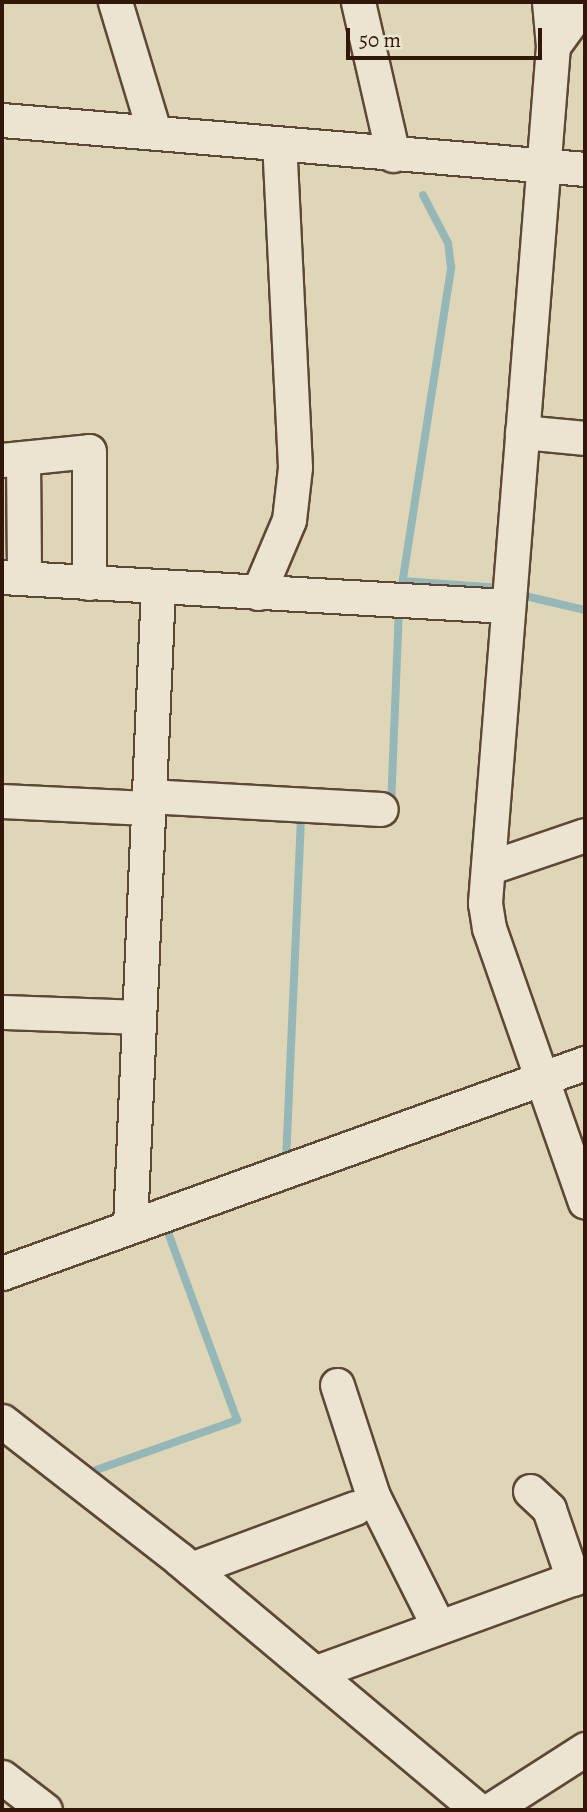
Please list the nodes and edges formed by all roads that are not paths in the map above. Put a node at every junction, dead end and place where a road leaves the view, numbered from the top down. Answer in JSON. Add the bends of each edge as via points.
{"nodes":[{"id":1,"x":115,"y":2,"type":"edge"},
{"id":2,"x":358,"y":2,"type":"edge"},
{"id":3,"x":549,"y":2,"type":"edge"},
{"id":4,"x":585,"y":2,"type":"edge"},
{"id":5,"x":553,"y":46,"type":"junction"},
{"id":6,"x":2,"y":120,"type":"edge"},
{"id":7,"x":154,"y":131,"type":"junction"},
{"id":8,"x":279,"y":144,"type":"junction"},
{"id":9,"x":393,"y":155,"type":"junction"},
{"id":10,"x":544,"y":166,"type":"junction"},
{"id":11,"x":585,"y":169,"type":"edge"},
{"id":12,"x":522,"y":432,"type":"junction"},
{"id":13,"x":585,"y":438,"type":"edge"},
{"id":14,"x":13,"y":459,"type":"edge"},
{"id":15,"x":13,"y":578,"type":"edge"},
{"id":16,"x":89,"y":583,"type":"junction"},
{"id":17,"x":158,"y":587,"type":"junction"},
{"id":18,"x":258,"y":593,"type":"junction"},
{"id":19,"x":507,"y":606,"type":"junction"},
{"id":20,"x":2,"y":800,"type":"edge"},
{"id":21,"x":148,"y":802,"type":"junction"},
{"id":22,"x":381,"y":808,"type":"dead end"},
{"id":23,"x":585,"y":835,"type":"edge"},
{"id":24,"x":488,"y":868,"type":"junction"},
{"id":25,"x":2,"y":1012,"type":"edge"},
{"id":26,"x":138,"y":1017,"type":"junction"},
{"id":27,"x":585,"y":1063,"type":"edge"},
{"id":28,"x":542,"y":1079,"type":"junction"},
{"id":29,"x":585,"y":1202,"type":"edge"},
{"id":30,"x":130,"y":1226,"type":"junction"},
{"id":31,"x":2,"y":1273,"type":"edge"},
{"id":32,"x":337,"y":1385,"type":"dead end"},
{"id":33,"x":2,"y":1421,"type":"edge"},
{"id":34,"x":530,"y":1491,"type":"dead end"},
{"id":35,"x":355,"y":1508,"type":"dead end"},
{"id":36,"x":191,"y":1569,"type":"junction"},
{"id":37,"x":579,"y":1576,"type":"edge"},
{"id":38,"x":439,"y":1626,"type":"junction"},
{"id":39,"x":316,"y":1672,"type":"junction"},
{"id":40,"x":585,"y":1749,"type":"edge"},
{"id":41,"x":2,"y":1777,"type":"edge"},
{"id":42,"x":45,"y":1810,"type":"edge"},
{"id":43,"x":478,"y":1810,"type":"edge"},
{"id":44,"x":490,"y":1810,"type":"edge"}],
"edges":[{"from":1,"to":7,"type":"street"},
{"from":2,"to":9,"type":"street"},
{"from":3,"to":5,"type":"street"},
{"from":4,"to":5,"type":"street"},
{"from":5,"to":10,"type":"street"},
{"from":6,"to":7,"type":"street"},
{"from":7,"to":8,"type":"street"},
{"from":8,"to":9,"type":"street"},
{"from":8,"to":18,"type":"street","via":[[295,467],[289,520]]},
{"from":9,"to":10,"type":"street"},
{"from":10,"to":11,"type":"street"},
{"from":10,"to":12,"type":"street"},
{"from":12,"to":13,"type":"street"},
{"from":12,"to":19,"type":"street"},
{"from":14,"to":15,"type":"street"},
{"from":14,"to":16,"type":"street","via":[[89,451]]},
{"from":15,"to":16,"type":"street"},
{"from":16,"to":17,"type":"street"},
{"from":17,"to":18,"type":"street"},
{"from":17,"to":21,"type":"street"},
{"from":18,"to":19,"type":"street"},
{"from":19,"to":24,"type":"street"},
{"from":20,"to":21,"type":"street"},
{"from":21,"to":22,"type":"street"},
{"from":21,"to":26,"type":"street"},
{"from":23,"to":24,"type":"street"},
{"from":24,"to":28,"type":"street","via":[[489,929]]},
{"from":25,"to":26,"type":"street"},
{"from":26,"to":30,"type":"street"},
{"from":27,"to":28,"type":"street"},
{"from":28,"to":29,"type":"street"},
{"from":28,"to":30,"type":"street"},
{"from":30,"to":31,"type":"street"},
{"from":32,"to":38,"type":"street","via":[[373,1496]]},
{"from":33,"to":36,"type":"street"},
{"from":34,"to":37,"type":"street","via":[[549,1510]]},
{"from":35,"to":36,"type":"street","via":[[295,1546]]},
{"from":36,"to":39,"type":"street"},
{"from":37,"to":38,"type":"street"},
{"from":38,"to":39,"type":"street"},
{"from":39,"to":43,"type":"street"},
{"from":40,"to":44,"type":"street"},
{"from":41,"to":42,"type":"street"}]}
